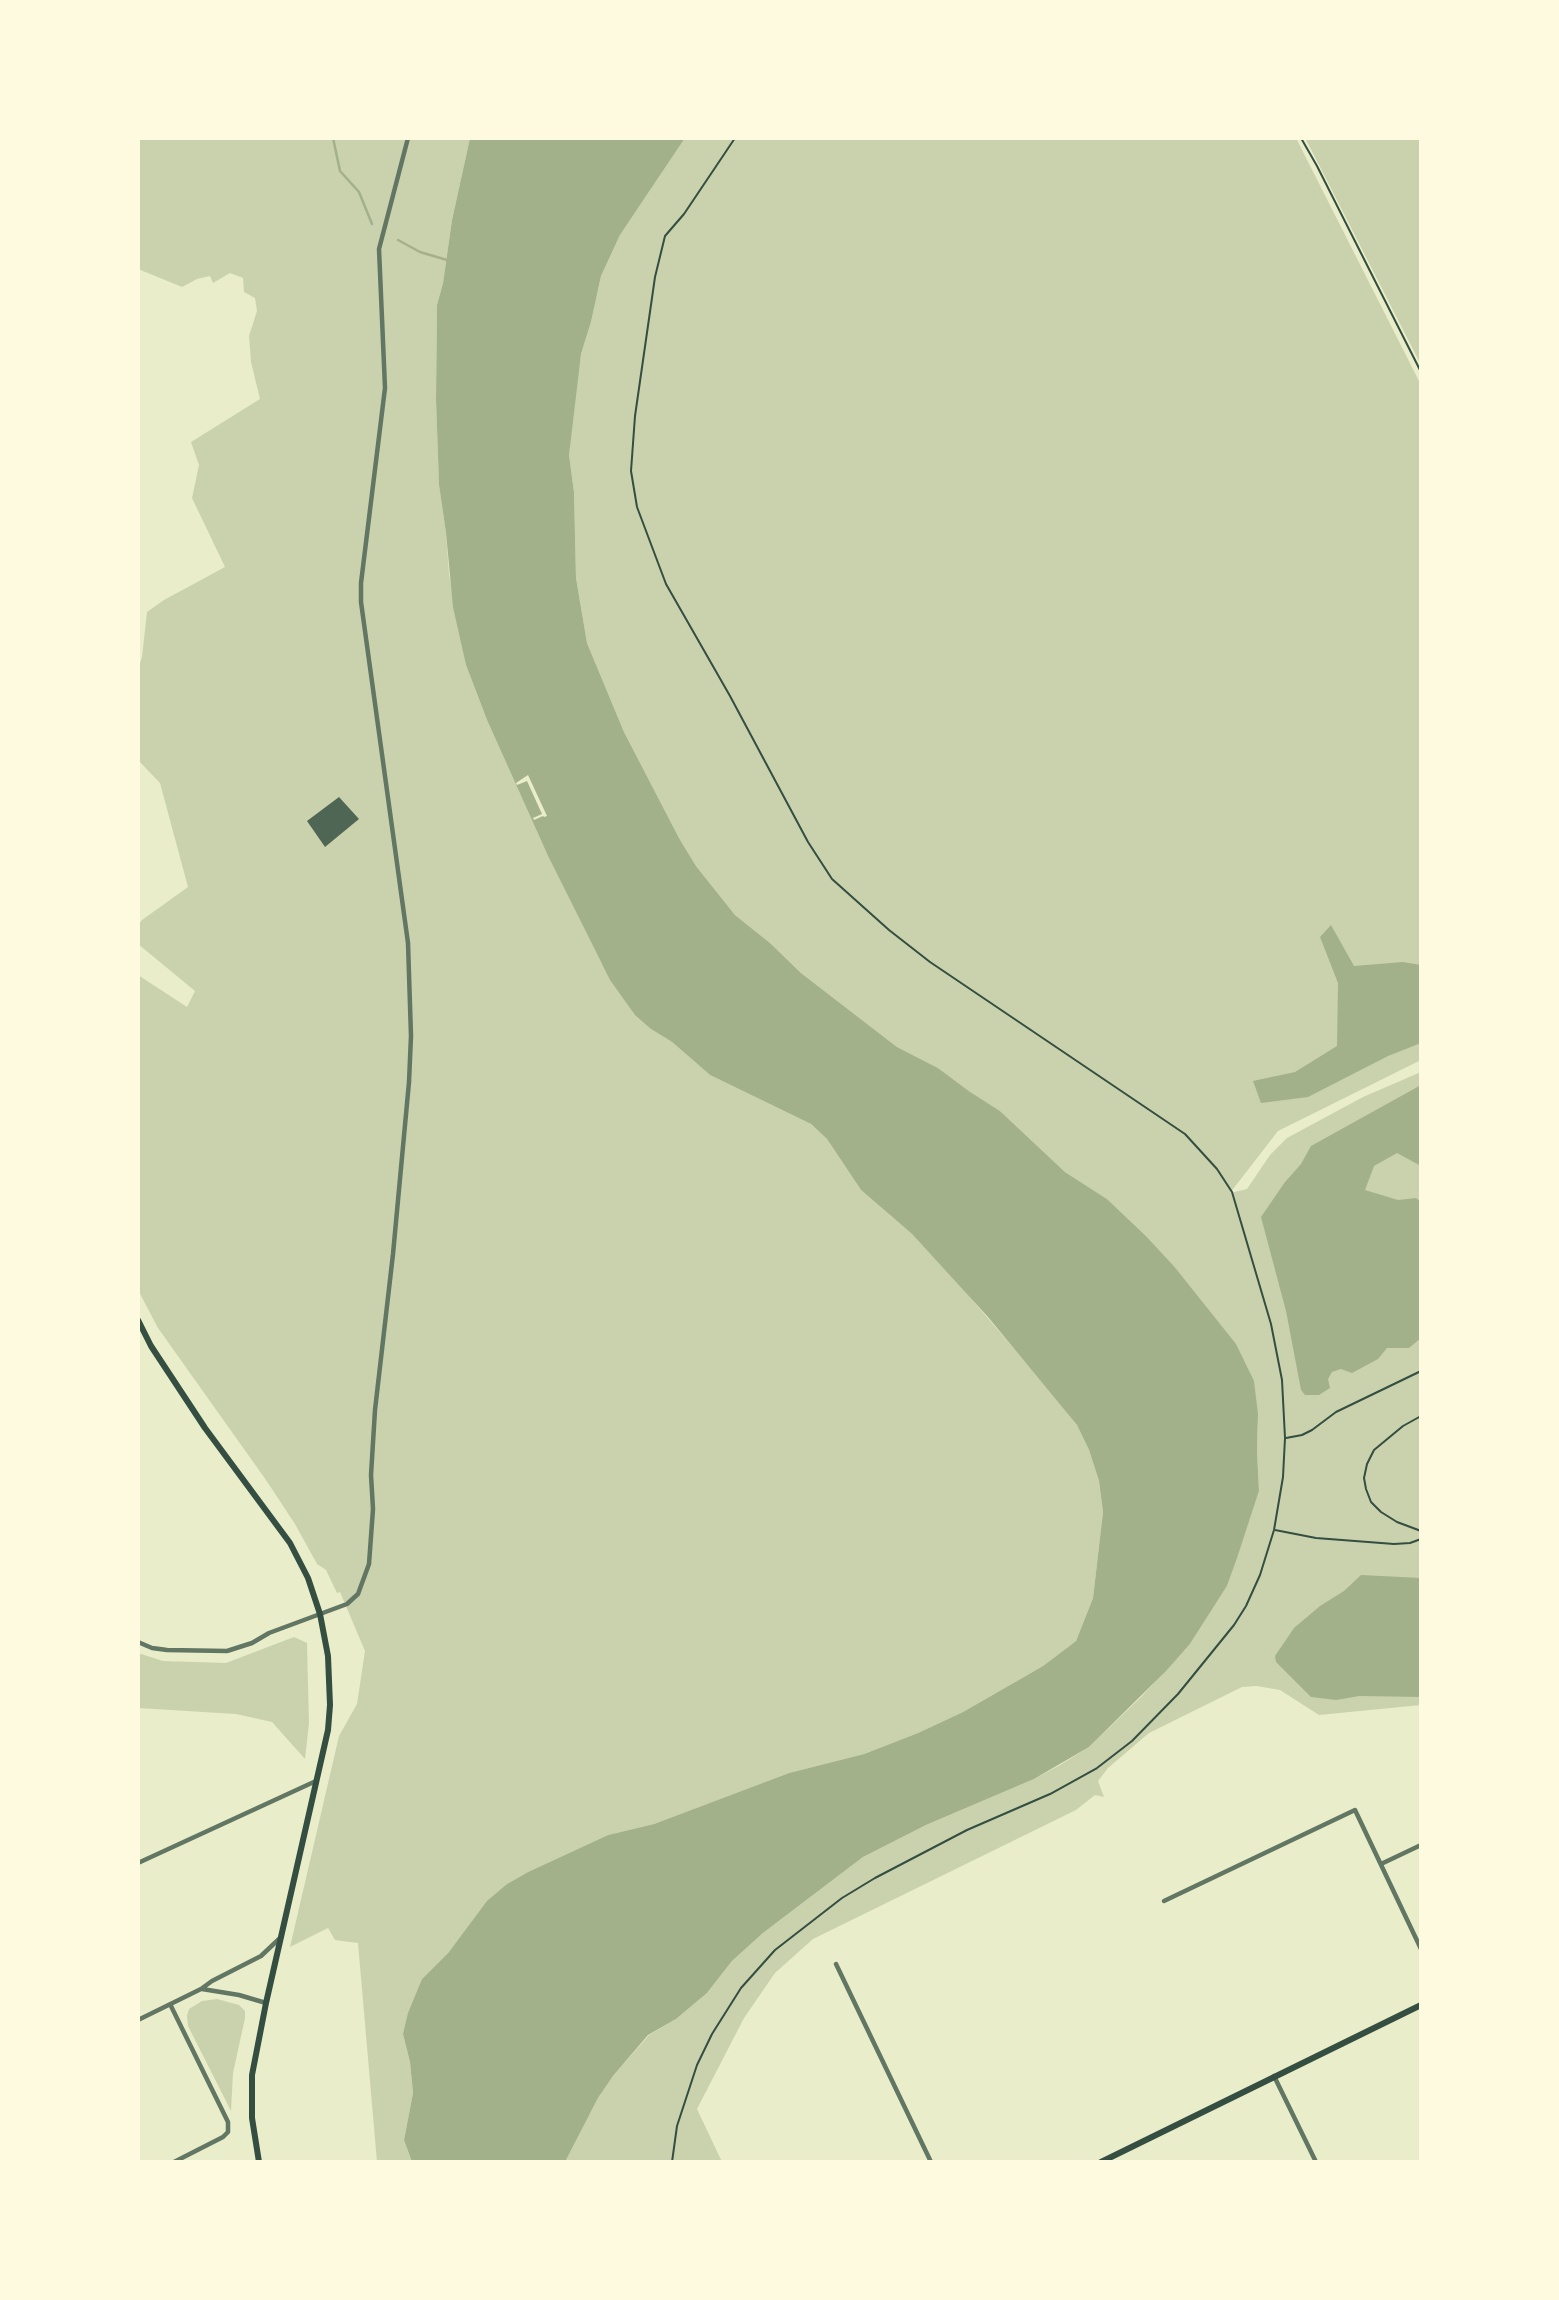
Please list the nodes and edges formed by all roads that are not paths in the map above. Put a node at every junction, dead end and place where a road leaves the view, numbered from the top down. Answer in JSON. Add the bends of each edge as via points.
{"nodes":[{"id":1,"x":408,"y":138,"type":"edge"},
{"id":2,"x":138,"y":1320,"type":"edge"},
{"id":3,"x":320,"y":1614,"type":"junction"},
{"id":4,"x":138,"y":1642,"type":"edge"},
{"id":5,"x":316,"y":1781,"type":"junction"},
{"id":6,"x":1421,"y":1845,"type":"edge"},
{"id":7,"x":138,"y":1863,"type":"edge"},
{"id":8,"x":1381,"y":1864,"type":"junction"},
{"id":9,"x":1164,"y":1901,"type":"dead end"},
{"id":10,"x":280,"y":1938,"type":"junction"},
{"id":11,"x":1421,"y":1949,"type":"edge"},
{"id":12,"x":836,"y":1964,"type":"dead end"},
{"id":13,"x":201,"y":1989,"type":"junction"},
{"id":14,"x":266,"y":2003,"type":"junction"},
{"id":15,"x":170,"y":2004,"type":"junction"},
{"id":16,"x":1421,"y":2005,"type":"edge"},
{"id":17,"x":138,"y":2020,"type":"edge"},
{"id":18,"x":1274,"y":2076,"type":"junction"},
{"id":19,"x":174,"y":2162,"type":"edge"},
{"id":20,"x":259,"y":2162,"type":"edge"},
{"id":21,"x":931,"y":2162,"type":"edge"},
{"id":22,"x":1101,"y":2162,"type":"edge"},
{"id":23,"x":1316,"y":2162,"type":"edge"}],
"edges":[{"from":1,"to":3,"type":"street","via":[[379,249],[385,388],[360,583],[408,943],[409,1082],[374,1410],[369,1564],[358,1594]]},
{"from":2,"to":3,"type":"main road","via":[[205,1428],[290,1543]]},
{"from":3,"to":4,"type":"street","via":[[226,1651],[167,1650]]},
{"from":3,"to":5,"type":"main road","via":[[330,1705]]},
{"from":5,"to":7,"type":"street"},
{"from":5,"to":10,"type":"main road"},
{"from":6,"to":8,"type":"street"},
{"from":8,"to":9,"type":"street","via":[[1355,1810]]},
{"from":8,"to":11,"type":"street"},
{"from":10,"to":13,"type":"street","via":[[261,1956]]},
{"from":10,"to":14,"type":"main road"},
{"from":12,"to":21,"type":"street"},
{"from":13,"to":14,"type":"street"},
{"from":13,"to":15,"type":"street"},
{"from":14,"to":20,"type":"main road","via":[[252,2075]]},
{"from":15,"to":17,"type":"street"},
{"from":15,"to":19,"type":"street","via":[[228,2122],[223,2137]]},
{"from":16,"to":18,"type":"main road"},
{"from":18,"to":22,"type":"main road"},
{"from":18,"to":23,"type":"street"}]}
